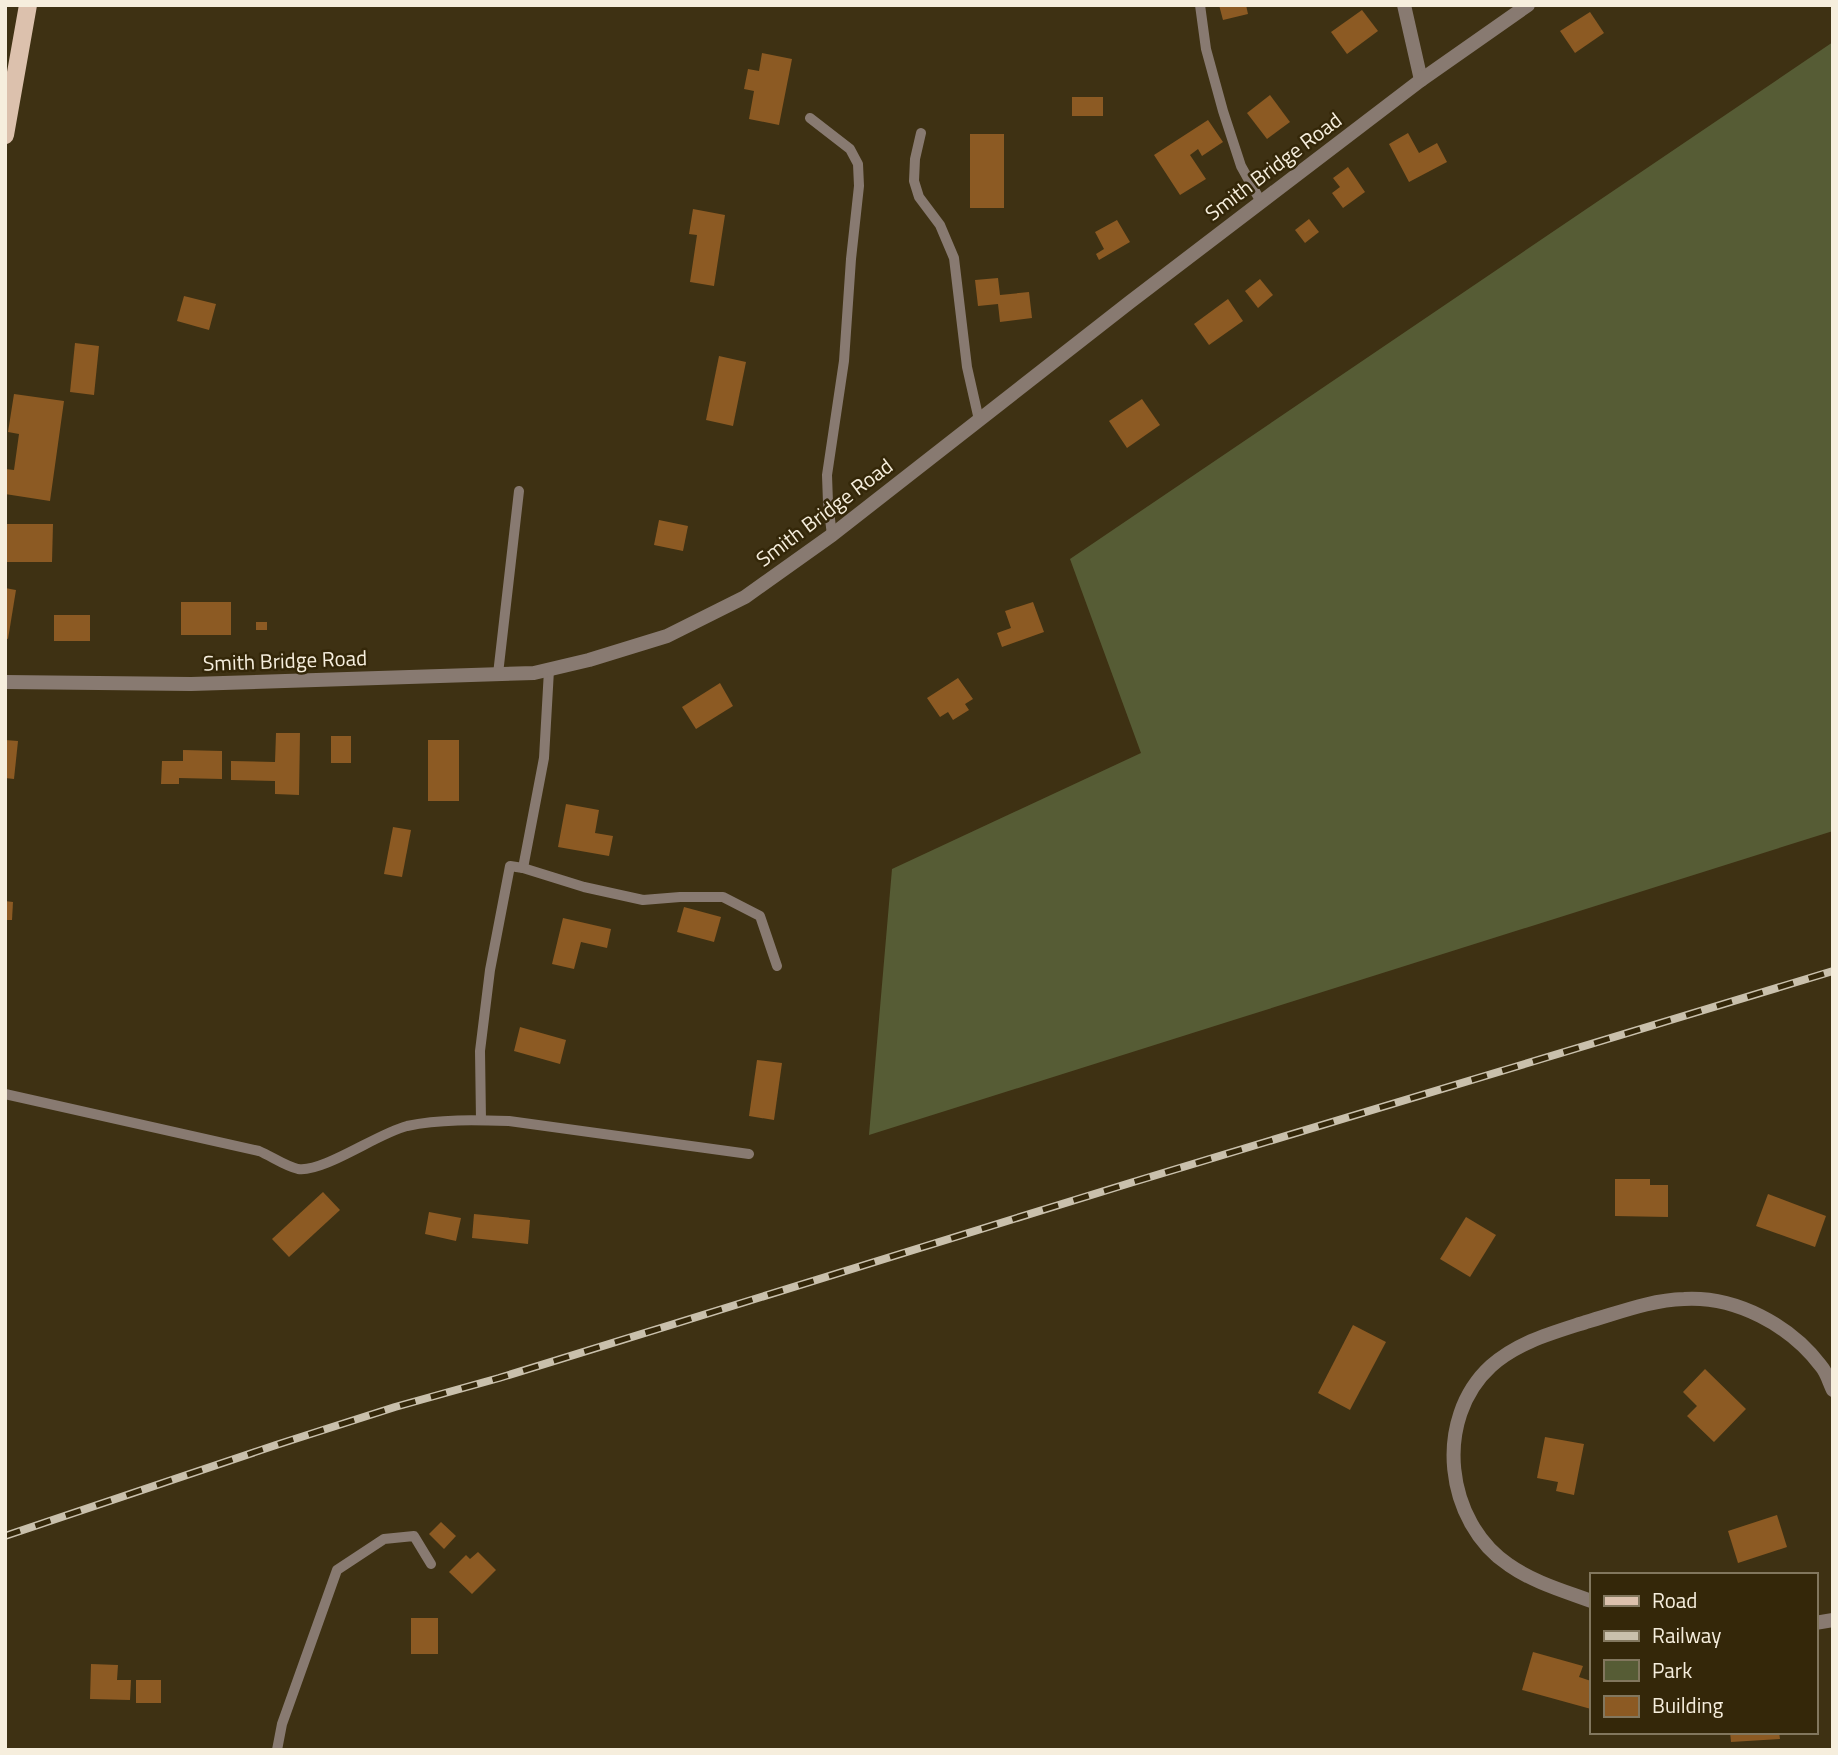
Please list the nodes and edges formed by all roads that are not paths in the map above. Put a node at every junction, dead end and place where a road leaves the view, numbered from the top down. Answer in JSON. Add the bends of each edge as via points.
{"nodes":[{"id":1,"x":28,"y":5,"type":"edge"},
{"id":2,"x":1200,"y":5,"type":"edge"},
{"id":3,"x":1404,"y":5,"type":"edge"},
{"id":4,"x":1528,"y":5,"type":"edge"},
{"id":5,"x":1421,"y":80,"type":"junction"},
{"id":6,"x":810,"y":118,"type":"dead end"},
{"id":7,"x":921,"y":132,"type":"dead end"},
{"id":8,"x":5,"y":135,"type":"edge"},
{"id":9,"x":1261,"y":202,"type":"junction"},
{"id":10,"x":979,"y":420,"type":"junction"},
{"id":11,"x":519,"y":491,"type":"dead end"},
{"id":12,"x":832,"y":535,"type":"junction"},
{"id":13,"x":549,"y":670,"type":"junction"},
{"id":14,"x":498,"y":674,"type":"junction"},
{"id":15,"x":5,"y":682,"type":"edge"},
{"id":16,"x":523,"y":867,"type":"junction"},
{"id":17,"x":777,"y":966,"type":"dead end"},
{"id":18,"x":5,"y":1094,"type":"edge"},
{"id":19,"x":481,"y":1120,"type":"junction"},
{"id":20,"x":749,"y":1154,"type":"dead end"},
{"id":21,"x":1833,"y":1390,"type":"edge"},
{"id":22,"x":431,"y":1563,"type":"dead end"},
{"id":23,"x":1590,"y":1601,"type":"edge"},
{"id":24,"x":277,"y":1750,"type":"edge"}],
"edges":[{"from":1,"to":8,"type":"main road"},
{"from":2,"to":9,"type":"lane","via":[[1206,49],[1230,133]]},
{"from":3,"to":5,"type":"street"},
{"from":4,"to":5,"type":"street","name":"Smith Bridge Road"},
{"from":5,"to":9,"type":"street","name":"Smith Bridge Road"},
{"from":6,"to":12,"type":"lane","via":[[850,149],[858,164],[844,361],[827,475]]},
{"from":7,"to":10,"type":"lane","via":[[914,181],[954,258],[967,367]]},
{"from":9,"to":10,"type":"street","name":"Smith Bridge Road"},
{"from":10,"to":12,"type":"street","name":"Smith Bridge Road"},
{"from":11,"to":14,"type":"lane"},
{"from":12,"to":13,"type":"street","name":"Smith Bridge Road","via":[[745,597],[667,636]]},
{"from":13,"to":14,"type":"street","name":"Smith Bridge Road"},
{"from":13,"to":16,"type":"lane","via":[[544,758]]},
{"from":14,"to":15,"type":"street","name":"Smith Bridge Road","via":[[191,684]]},
{"from":16,"to":17,"type":"lane","via":[[643,900],[723,897],[760,916]]},
{"from":16,"to":19,"type":"lane","via":[[510,866],[490,970],[480,1051]]},
{"from":18,"to":19,"type":"lane","via":[[259,1151],[296,1168],[325,1163],[408,1126]]},
{"from":19,"to":20,"type":"lane"},
{"from":21,"to":23,"type":"street","via":[[1823,1368],[1782,1327],[1750,1311],[1686,1298],[1651,1303],[1547,1335],[1512,1349],[1489,1368],[1471,1390],[1453,1448],[1455,1476],[1471,1526],[1508,1565]]},
{"from":22,"to":24,"type":"lane","via":[[414,1536],[384,1539],[337,1570]]}]}
